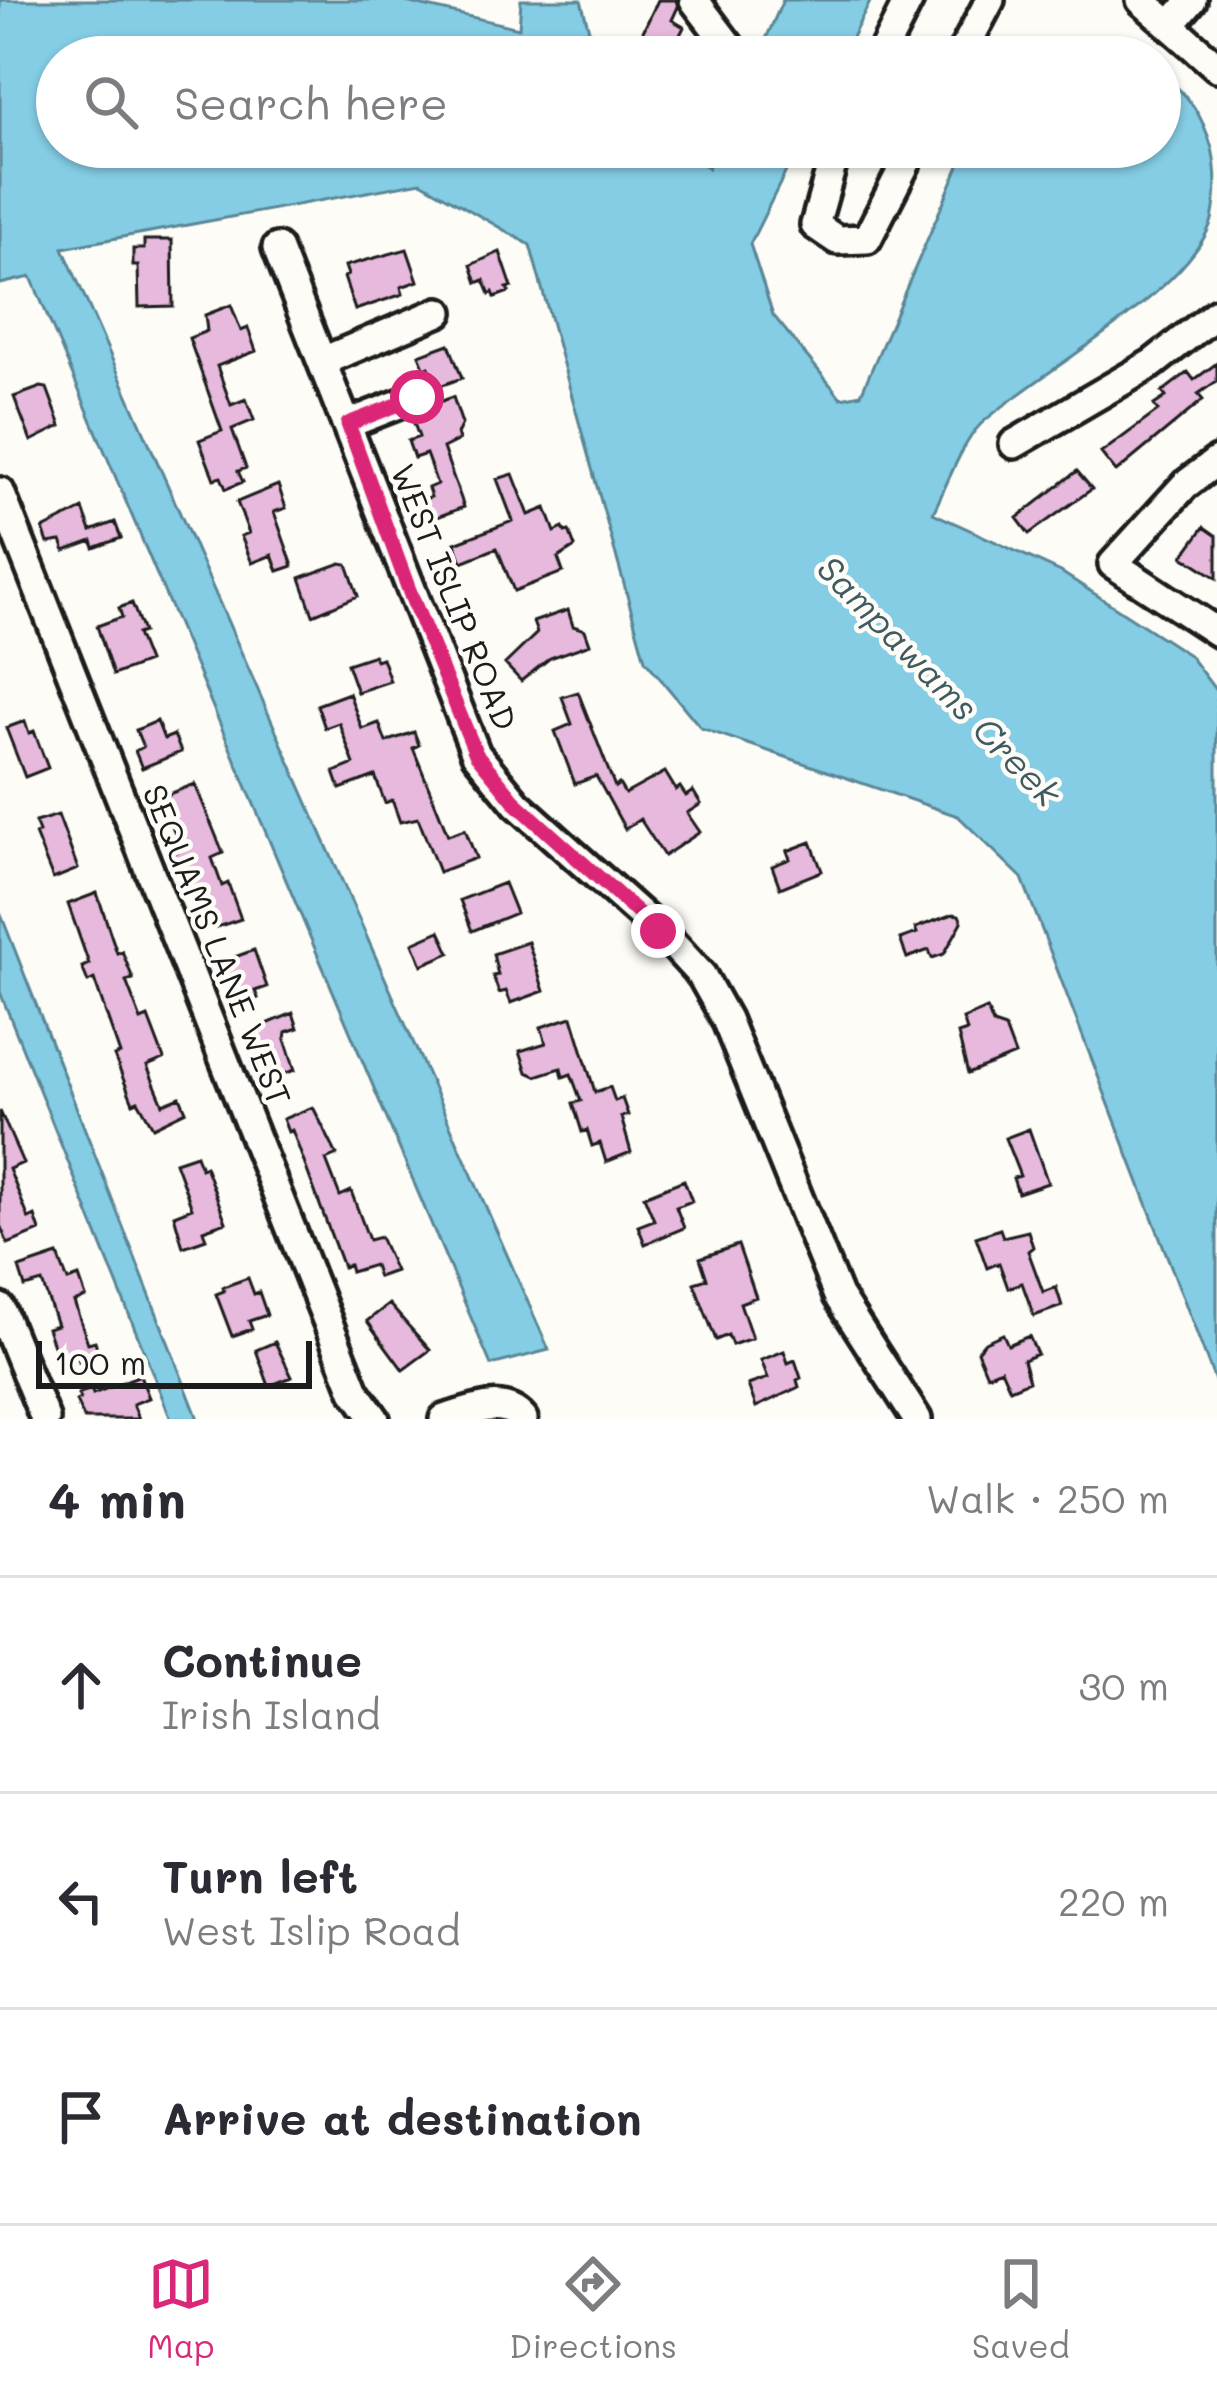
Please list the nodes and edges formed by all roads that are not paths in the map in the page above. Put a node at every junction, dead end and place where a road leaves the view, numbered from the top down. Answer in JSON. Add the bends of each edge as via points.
{"nodes":[{"id":1,"x":694,"y":0,"type":"edge"},
{"id":2,"x":909,"y":0,"type":"edge"},
{"id":3,"x":990,"y":0,"type":"edge"},
{"id":4,"x":1141,"y":0,"type":"edge"},
{"id":5,"x":1192,"y":0,"type":"edge"},
{"id":6,"x":1170,"y":26,"type":"junction"},
{"id":7,"x":721,"y":36,"type":"edge"},
{"id":8,"x":891,"y":36,"type":"edge"},
{"id":9,"x":971,"y":36,"type":"edge"},
{"id":10,"x":1217,"y":67,"type":"edge"},
{"id":11,"x":831,"y":168,"type":"edge"},
{"id":12,"x":903,"y":168,"type":"edge"},
{"id":13,"x":277,"y":248,"type":"dead end"},
{"id":14,"x":439,"y":312,"type":"dead end"},
{"id":15,"x":1217,"y":313,"type":"edge"},
{"id":16,"x":323,"y":361,"type":"junction"},
{"id":17,"x":417,"y":397,"type":"dead end"},
{"id":18,"x":348,"y":424,"type":"junction"},
{"id":19,"x":1014,"y":444,"type":"dead end"},
{"id":20,"x":1217,"y":461,"type":"edge"},
{"id":21,"x":0,"y":492,"type":"edge"},
{"id":22,"x":1217,"y":632,"type":"edge"},
{"id":23,"x":0,"y":1308,"type":"edge"},
{"id":24,"x":45,"y":1419,"type":"edge"},
{"id":25,"x":375,"y":1419,"type":"edge"},
{"id":26,"x":444,"y":1419,"type":"edge"},
{"id":27,"x":523,"y":1419,"type":"edge"},
{"id":28,"x":916,"y":1419,"type":"edge"}],
"edges":[{"from":1,"to":7,"type":"street"},
{"from":2,"to":8,"type":"street"},
{"from":3,"to":9,"type":"street"},
{"from":4,"to":6,"type":"street"},
{"from":5,"to":6,"type":"street"},
{"from":6,"to":10,"type":"street"},
{"from":11,"to":12,"type":"street","via":[[815,225],[838,240],[867,238]]},
{"from":13,"to":16,"type":"street","name":"WEST ISLIP ROAD"},
{"from":14,"to":16,"type":"street"},
{"from":15,"to":19,"type":"street","via":[[1153,363]]},
{"from":16,"to":18,"type":"street","name":"WEST ISLIP ROAD"},
{"from":17,"to":18,"type":"street"},
{"from":18,"to":28,"type":"street","name":"WEST ISLIP ROAD","via":[[476,754],[517,804],[701,976],[726,1019],[838,1296]]},
{"from":20,"to":22,"type":"street","via":[[1113,564]]},
{"from":21,"to":25,"type":"street","name":"SEQUAMS LANE WEST","via":[[347,1371]]},
{"from":23,"to":24,"type":"street"},
{"from":26,"to":27,"type":"street","via":[[496,1405]]}]}
